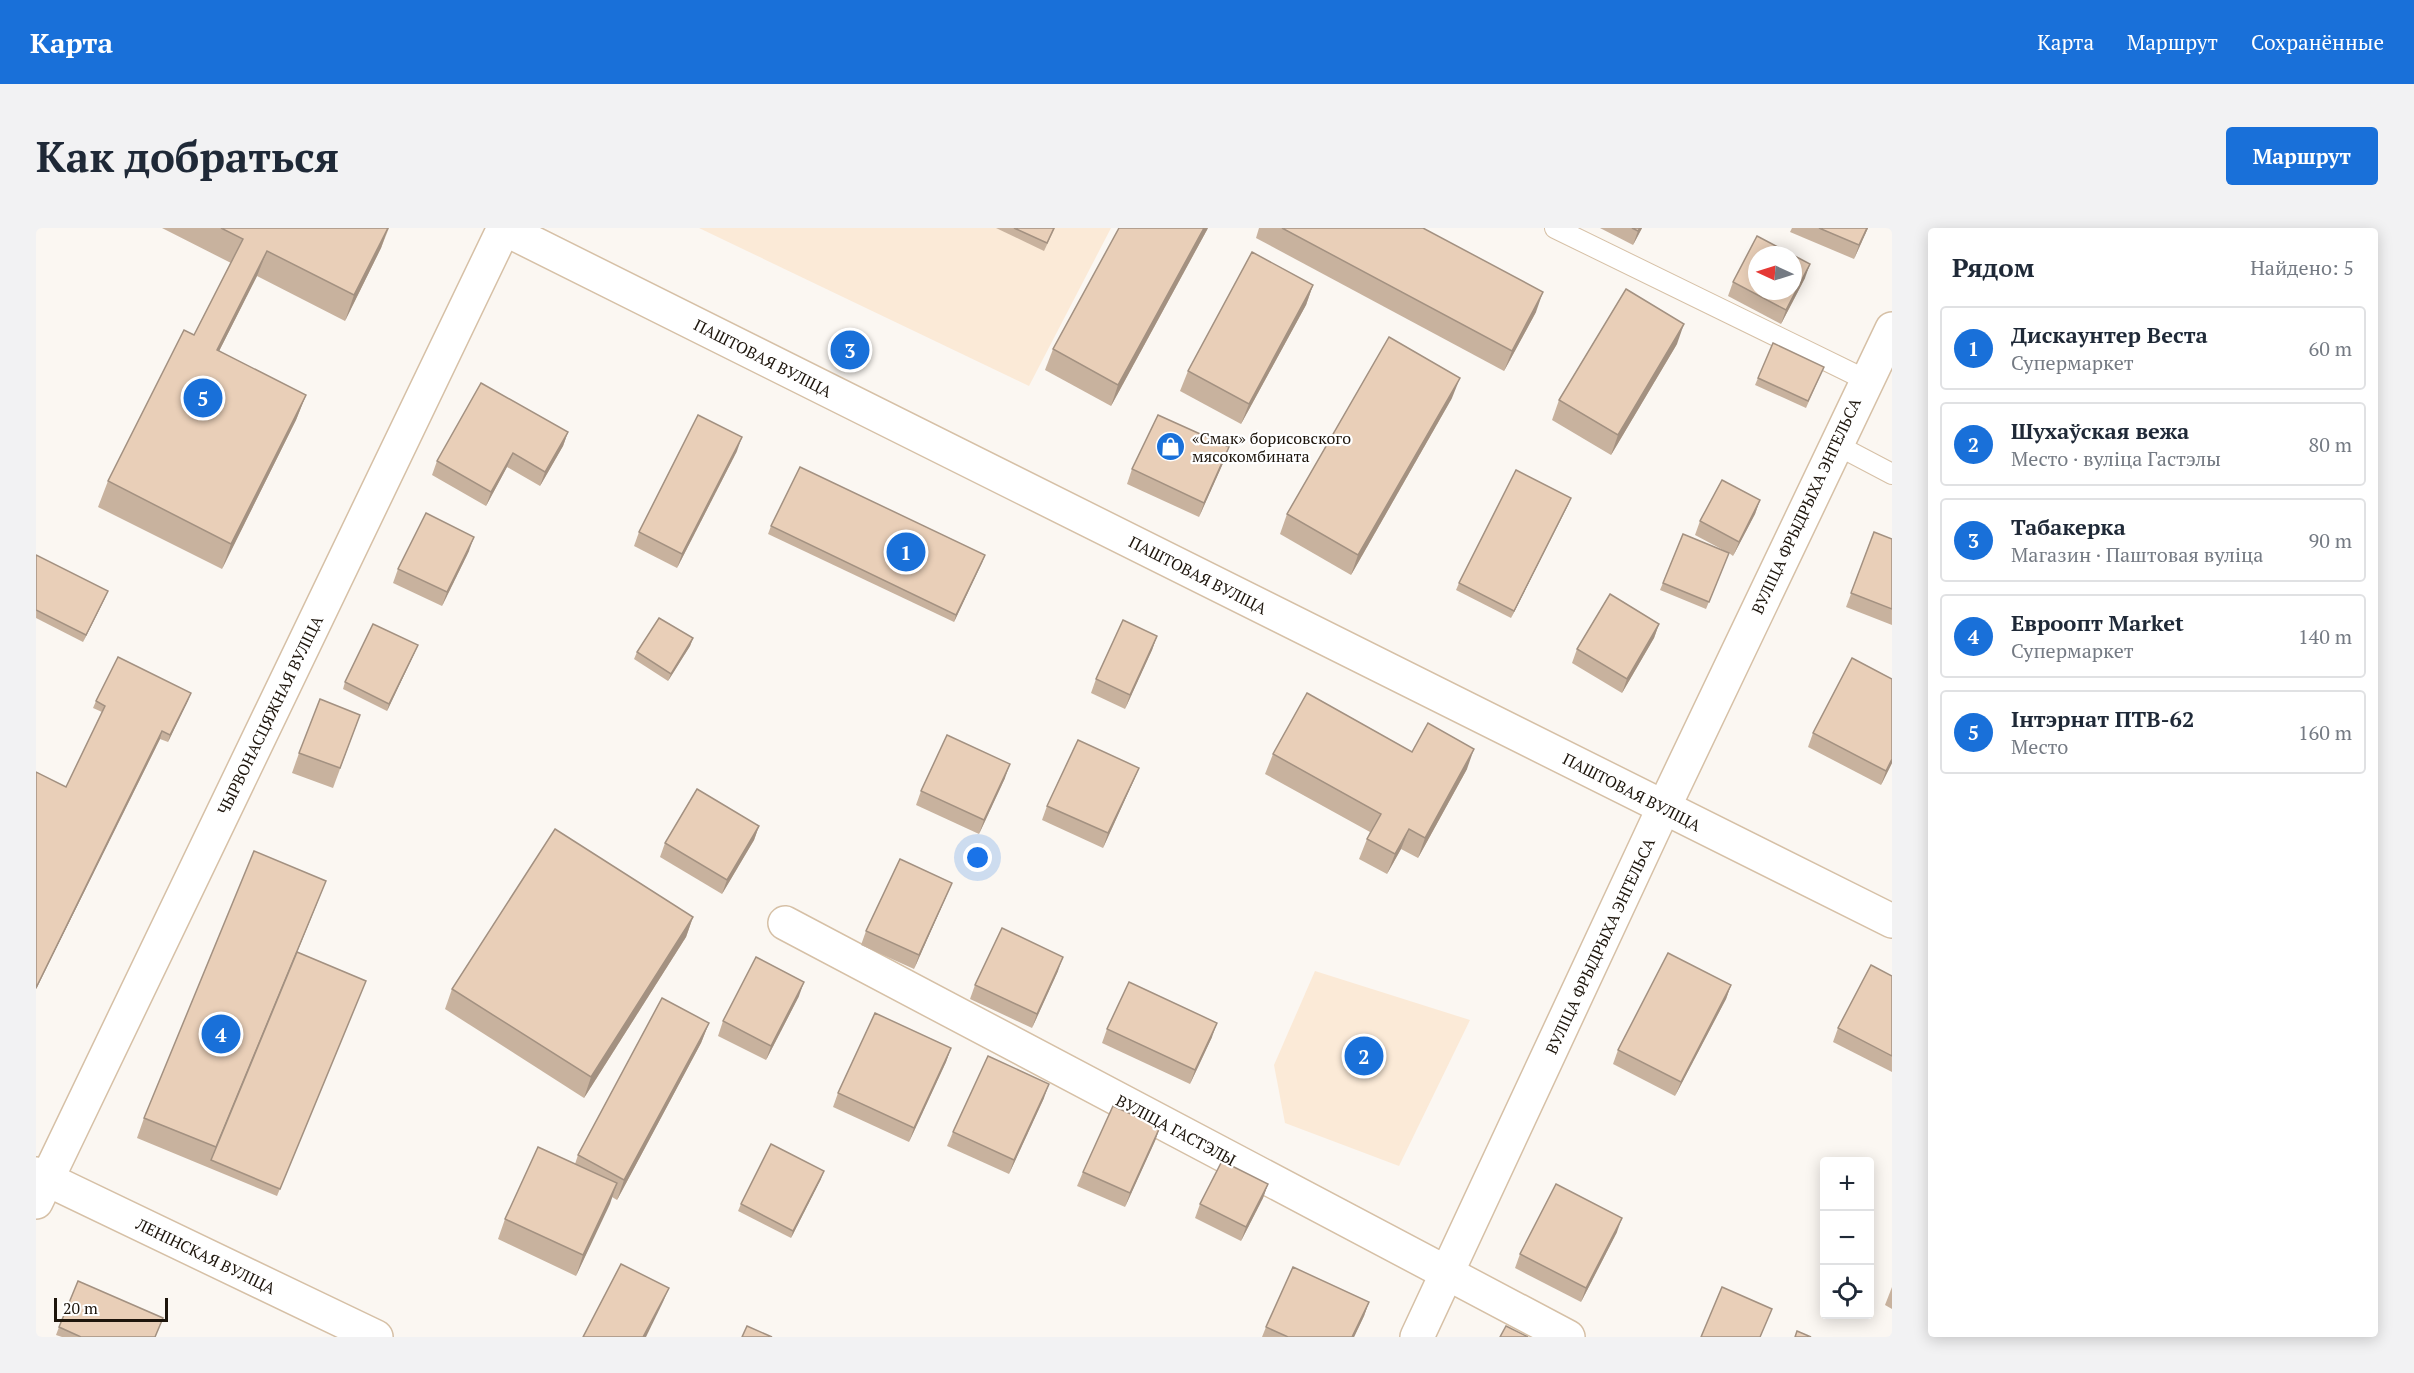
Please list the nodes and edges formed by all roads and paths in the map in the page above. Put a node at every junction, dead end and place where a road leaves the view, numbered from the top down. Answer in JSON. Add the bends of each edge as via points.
{"nodes":[{"id":1,"x":504,"y":228,"type":"edge"},
{"id":2,"x":1555,"y":228,"type":"edge"},
{"id":3,"x":1892,"y":329,"type":"edge"},
{"id":4,"x":1866,"y":380,"type":"junction"},
{"id":5,"x":1835,"y":444,"type":"junction"},
{"id":6,"x":1892,"y":474,"type":"edge"},
{"id":7,"x":1664,"y":807,"type":"junction"},
{"id":8,"x":1892,"y":921,"type":"edge"},
{"id":9,"x":785,"y":923,"type":"dead end"},
{"id":10,"x":40,"y":1185,"type":"edge"},
{"id":11,"x":1448,"y":1274,"type":"junction"},
{"id":12,"x":376,"y":1337,"type":"edge"},
{"id":13,"x":1417,"y":1337,"type":"edge"},
{"id":14,"x":1568,"y":1337,"type":"edge"}],
"edges":[{"from":1,"to":7,"type":"street","name":"ПАШТОВАЯ ВУЛІЦА"},
{"from":1,"to":10,"type":"street","name":"ЧЫРВОНАСЦЯЖНАЯ ВУЛІЦА"},
{"from":2,"to":4,"type":"lane"},
{"from":3,"to":4,"type":"street","name":"ВУЛІЦА ФРЫДРЫХА ЭНГЕЛЬСА"},
{"from":4,"to":5,"type":"street","name":"ВУЛІЦА ФРЫДРЫХА ЭНГЕЛЬСА"},
{"from":5,"to":6,"type":"lane"},
{"from":5,"to":7,"type":"street","name":"ВУЛІЦА ФРЫДРЫХА ЭНГЕЛЬСА"},
{"from":7,"to":8,"type":"street","name":"ПАШТОВАЯ ВУЛІЦА"},
{"from":7,"to":11,"type":"street","name":"ВУЛІЦА ФРЫДРЫХА ЭНГЕЛЬСА"},
{"from":9,"to":11,"type":"street","name":"ВУЛІЦА ГАСТЭЛЫ"},
{"from":10,"to":12,"type":"street","name":"ЛЕНІНСКАЯ ВУЛІЦА"},
{"from":11,"to":13,"type":"street","name":"ВУЛІЦА ФРЫДРЫХА ЭНГЕЛЬСА"},
{"from":11,"to":14,"type":"street","name":"ВУЛІЦА ГАСТЭЛЫ"}]}
